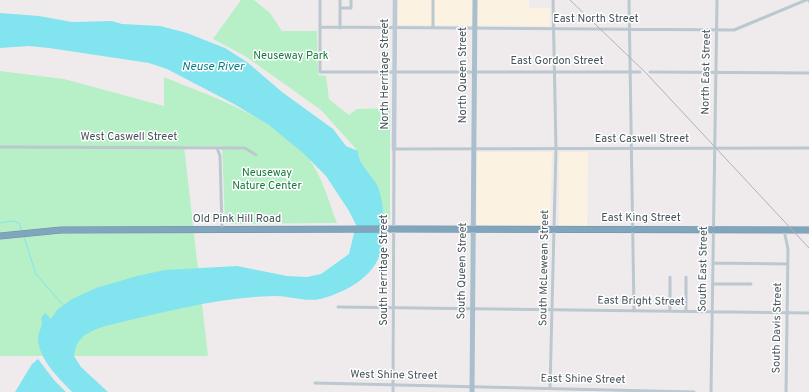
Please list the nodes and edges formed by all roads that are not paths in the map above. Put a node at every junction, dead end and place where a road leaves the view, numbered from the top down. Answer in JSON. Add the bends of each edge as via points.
{"nodes":[{"id":1,"x":320,"y":0,"type":"edge"},
{"id":2,"x":340,"y":0,"type":"edge"},
{"id":3,"x":351,"y":0,"type":"edge"},
{"id":4,"x":395,"y":0,"type":"edge"},
{"id":5,"x":433,"y":0,"type":"edge"},
{"id":6,"x":475,"y":0,"type":"edge"},
{"id":7,"x":553,"y":0,"type":"edge"},
{"id":8,"x":629,"y":0,"type":"edge"},
{"id":9,"x":717,"y":0,"type":"edge"},
{"id":10,"x":808,"y":0,"type":"edge"},
{"id":11,"x":340,"y":8,"type":"junction"},
{"id":12,"x":320,"y":28,"type":"junction"},
{"id":13,"x":340,"y":28,"type":"junction"},
{"id":14,"x":395,"y":28,"type":"junction"},
{"id":15,"x":433,"y":28,"type":"junction"},
{"id":16,"x":475,"y":28,"type":"junction"},
{"id":17,"x":630,"y":28,"type":"junction"},
{"id":18,"x":554,"y":29,"type":"junction"},
{"id":19,"x":716,"y":30,"type":"junction"},
{"id":20,"x":395,"y":72,"type":"junction"},
{"id":21,"x":474,"y":72,"type":"junction"},
{"id":22,"x":554,"y":72,"type":"junction"},
{"id":23,"x":630,"y":72,"type":"junction"},
{"id":24,"x":640,"y":72,"type":"dead end"},
{"id":25,"x":650,"y":72,"type":"dead end"},
{"id":26,"x":715,"y":72,"type":"junction"},
{"id":27,"x":809,"y":73,"type":"edge"},
{"id":28,"x":0,"y":147,"type":"edge"},
{"id":29,"x":714,"y":147,"type":"junction"},
{"id":30,"x":217,"y":148,"type":"junction"},
{"id":31,"x":809,"y":148,"type":"edge"},
{"id":32,"x":394,"y":149,"type":"junction"},
{"id":33,"x":474,"y":149,"type":"junction"},
{"id":34,"x":556,"y":149,"type":"junction"},
{"id":35,"x":632,"y":149,"type":"junction"},
{"id":36,"x":256,"y":155,"type":"dead end"},
{"id":37,"x":392,"y":229,"type":"junction"},
{"id":38,"x":474,"y":229,"type":"junction"},
{"id":39,"x":555,"y":229,"type":"junction"},
{"id":40,"x":633,"y":229,"type":"junction"},
{"id":41,"x":713,"y":229,"type":"junction"},
{"id":42,"x":222,"y":230,"type":"junction"},
{"id":43,"x":784,"y":230,"type":"junction"},
{"id":44,"x":809,"y":230,"type":"edge"},
{"id":45,"x":0,"y":236,"type":"edge"},
{"id":46,"x":713,"y":263,"type":"junction"},
{"id":47,"x":788,"y":264,"type":"junction"},
{"id":48,"x":670,"y":277,"type":"dead end"},
{"id":49,"x":686,"y":277,"type":"dead end"},
{"id":50,"x":713,"y":284,"type":"junction"},
{"id":51,"x":751,"y":284,"type":"dead end"},
{"id":52,"x":338,"y":307,"type":"dead end"},
{"id":53,"x":394,"y":308,"type":"junction"},
{"id":54,"x":473,"y":309,"type":"junction"},
{"id":55,"x":553,"y":310,"type":"junction"},
{"id":56,"x":634,"y":311,"type":"junction"},
{"id":57,"x":670,"y":311,"type":"junction"},
{"id":58,"x":686,"y":312,"type":"junction"},
{"id":59,"x":712,"y":312,"type":"junction"},
{"id":60,"x":787,"y":313,"type":"junction"},
{"id":61,"x":809,"y":313,"type":"edge"},
{"id":62,"x":315,"y":383,"type":"dead end"},
{"id":63,"x":393,"y":385,"type":"junction"},
{"id":64,"x":550,"y":388,"type":"junction"},
{"id":65,"x":472,"y":389,"type":"edge"},
{"id":66,"x":393,"y":392,"type":"edge"},
{"id":67,"x":694,"y":392,"type":"edge"},
{"id":68,"x":711,"y":392,"type":"edge"},
{"id":69,"x":786,"y":392,"type":"edge"}],
"edges":[{"from":1,"to":12,"type":"street"},
{"from":2,"to":11,"type":"street"},
{"from":3,"to":11,"type":"street","via":[[351,8]]},
{"from":4,"to":14,"type":"street","name":"North Herritage Street"},
{"from":5,"to":15,"type":"street"},
{"from":6,"to":16,"type":"main road","name":"North Queen Street"},
{"from":7,"to":18,"type":"street","name":"South McLewean Street"},
{"from":8,"to":17,"type":"street"},
{"from":9,"to":19,"type":"street","name":"North East Street"},
{"from":10,"to":19,"type":"street","name":"East North Street","via":[[734,30]]},
{"from":11,"to":13,"type":"street"},
{"from":12,"to":13,"type":"street","name":"East North Street"},
{"from":12,"to":20,"type":"street","name":"East Gordon Street","via":[[320,72]]},
{"from":13,"to":14,"type":"street","name":"East North Street"},
{"from":14,"to":15,"type":"street","name":"East North Street"},
{"from":14,"to":20,"type":"street","name":"North Herritage Street"},
{"from":15,"to":16,"type":"street","name":"East North Street"},
{"from":16,"to":18,"type":"street","name":"East North Street"},
{"from":16,"to":21,"type":"main road","name":"North Queen Street"},
{"from":17,"to":18,"type":"street","name":"East North Street"},
{"from":17,"to":19,"type":"street","name":"East North Street"},
{"from":17,"to":23,"type":"street"},
{"from":18,"to":22,"type":"street","name":"South McLewean Street"},
{"from":19,"to":26,"type":"street","name":"North East Street"},
{"from":20,"to":21,"type":"street","name":"East Gordon Street"},
{"from":20,"to":32,"type":"street","name":"North Herritage Street"},
{"from":21,"to":22,"type":"street","name":"East Gordon Street"},
{"from":21,"to":33,"type":"main road","name":"North Queen Street"},
{"from":22,"to":23,"type":"street","name":"East Gordon Street"},
{"from":22,"to":34,"type":"street","name":"South McLewean Street"},
{"from":23,"to":24,"type":"street","name":"East Gordon Street"},
{"from":23,"to":35,"type":"street"},
{"from":25,"to":26,"type":"street"},
{"from":26,"to":27,"type":"street"},
{"from":26,"to":29,"type":"street","name":"North East Street"},
{"from":28,"to":30,"type":"street","name":"West Caswell Street"},
{"from":29,"to":31,"type":"street","name":"East Caswell Street"},
{"from":29,"to":35,"type":"street","name":"East Caswell Street"},
{"from":29,"to":41,"type":"street","name":"South East Street"},
{"from":30,"to":36,"type":"street","name":"West Caswell Street","via":[[246,148]]},
{"from":30,"to":42,"type":"street","via":[[220,156]]},
{"from":32,"to":33,"type":"street"},
{"from":32,"to":37,"type":"street","name":"South Herritage Street"},
{"from":33,"to":34,"type":"street","name":"East Caswell Street"},
{"from":33,"to":38,"type":"main road","name":"South Queen Street"},
{"from":34,"to":35,"type":"street","name":"East Caswell Street"},
{"from":34,"to":39,"type":"street","name":"South McLewean Street"},
{"from":35,"to":40,"type":"street"},
{"from":37,"to":38,"type":"highway","name":"Old Pink Hill Road"},
{"from":37,"to":42,"type":"highway","name":"Old Pink Hill Road"},
{"from":37,"to":53,"type":"street","name":"South Herritage Street"},
{"from":38,"to":39,"type":"highway","name":"East King Street"},
{"from":38,"to":54,"type":"main road","name":"South Queen Street"},
{"from":39,"to":40,"type":"highway","name":"East King Street"},
{"from":39,"to":55,"type":"street","name":"South McLewean Street"},
{"from":40,"to":41,"type":"highway","name":"East King Street"},
{"from":40,"to":56,"type":"street"},
{"from":41,"to":43,"type":"highway","name":"East King Street"},
{"from":41,"to":46,"type":"street","name":"South East Street"},
{"from":42,"to":45,"type":"highway","name":"Old Pink Hill Road","via":[[61,230]]},
{"from":43,"to":44,"type":"highway","name":"East King Street"},
{"from":43,"to":47,"type":"street","name":"South Davis Street"},
{"from":46,"to":47,"type":"street"},
{"from":46,"to":50,"type":"street","name":"South East Street"},
{"from":47,"to":60,"type":"street","name":"South Davis Street"},
{"from":48,"to":57,"type":"street"},
{"from":49,"to":58,"type":"street"},
{"from":50,"to":51,"type":"street"},
{"from":50,"to":59,"type":"street","name":"South East Street"},
{"from":52,"to":53,"type":"street","name":"East Bright Street"},
{"from":53,"to":54,"type":"street","name":"East Bright Street"},
{"from":53,"to":63,"type":"street","name":"South Herritage Street"},
{"from":54,"to":55,"type":"street","name":"East Bright Street"},
{"from":54,"to":65,"type":"main road","name":"South Queen Street"},
{"from":55,"to":56,"type":"street","name":"East Bright Street"},
{"from":55,"to":64,"type":"street","name":"South McLewean Street"},
{"from":56,"to":57,"type":"street","name":"East Bright Street"},
{"from":57,"to":58,"type":"street","name":"East Bright Street"},
{"from":58,"to":59,"type":"street","name":"East Bright Street"},
{"from":59,"to":60,"type":"street","name":"East Bright Street"},
{"from":59,"to":68,"type":"street","name":"South East Street"},
{"from":60,"to":61,"type":"street","name":"East Bright Street"},
{"from":60,"to":69,"type":"street","name":"South Davis Street"},
{"from":62,"to":63,"type":"street","name":"West Shine Street"},
{"from":63,"to":65,"type":"street","name":"West Shine Street"},
{"from":63,"to":66,"type":"street","name":"South Herritage Street"},
{"from":64,"to":65,"type":"street","name":"East Shine Street"},
{"from":64,"to":67,"type":"street","name":"East Shine Street"}]}
